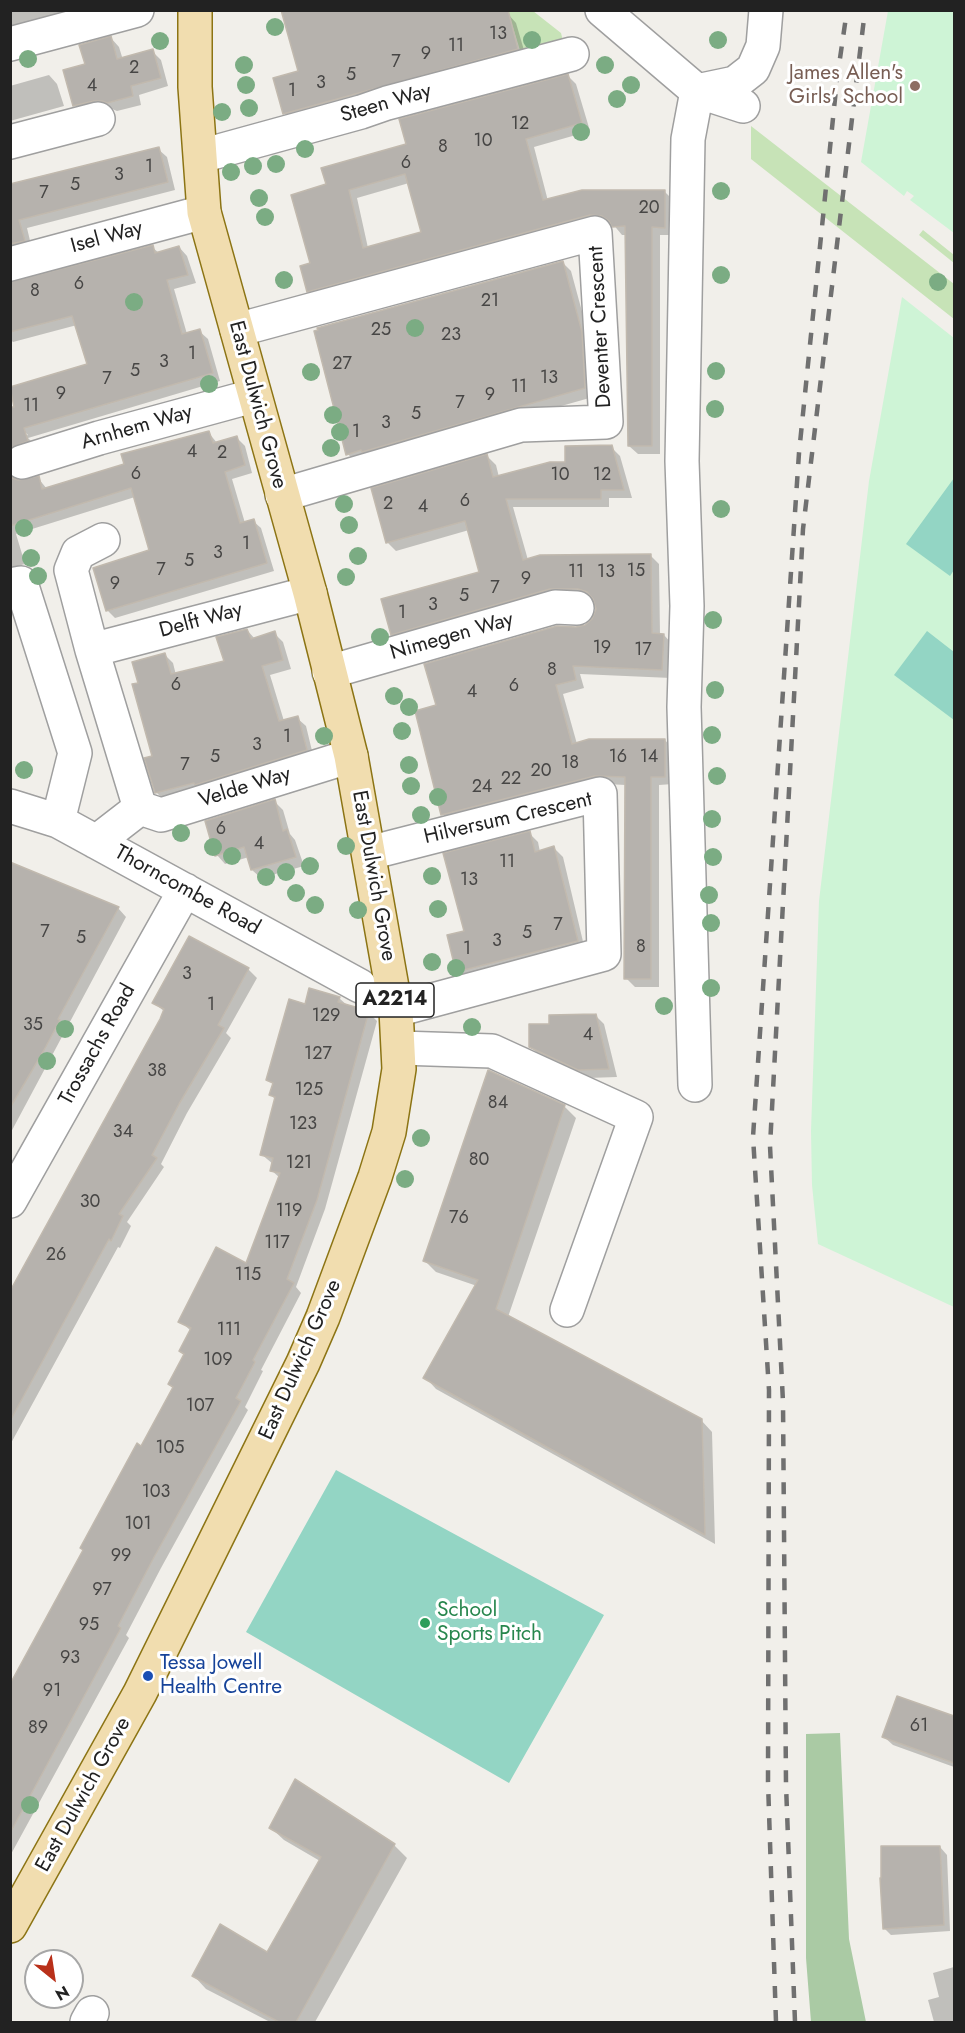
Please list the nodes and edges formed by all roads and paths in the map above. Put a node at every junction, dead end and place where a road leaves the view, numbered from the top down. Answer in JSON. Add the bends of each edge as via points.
{"nodes":[{"id":1,"x":138,"y":10,"type":"edge"},
{"id":2,"x":195,"y":10,"type":"edge"},
{"id":3,"x":602,"y":10,"type":"edge"},
{"id":4,"x":766,"y":10,"type":"edge"},
{"id":5,"x":10,"y":44,"type":"edge"},
{"id":6,"x":572,"y":54,"type":"dead end"},
{"id":7,"x":697,"y":91,"type":"junction"},
{"id":8,"x":743,"y":105,"type":"dead end"},
{"id":9,"x":98,"y":119,"type":"dead end"},
{"id":10,"x":10,"y":142,"type":"edge"},
{"id":11,"x":201,"y":156,"type":"junction"},
{"id":12,"x":204,"y":212,"type":"junction"},
{"id":13,"x":10,"y":264,"type":"edge"},
{"id":14,"x":237,"y":330,"type":"junction"},
{"id":15,"x":253,"y":396,"type":"junction"},
{"id":16,"x":22,"y":462,"type":"dead end"},
{"id":17,"x":282,"y":495,"type":"junction"},
{"id":18,"x":103,"y":540,"type":"dead end"},
{"id":19,"x":10,"y":585,"type":"edge"},
{"id":20,"x":310,"y":593,"type":"junction"},
{"id":21,"x":577,"y":608,"type":"dead end"},
{"id":22,"x":92,"y":650,"type":"junction"},
{"id":23,"x":329,"y":672,"type":"junction"},
{"id":24,"x":351,"y":756,"type":"junction"},
{"id":25,"x":10,"y":806,"type":"edge"},
{"id":26,"x":140,"y":808,"type":"junction"},
{"id":27,"x":58,"y":821,"type":"junction"},
{"id":28,"x":96,"y":842,"type":"junction"},
{"id":29,"x":369,"y":853,"type":"junction"},
{"id":30,"x":185,"y":890,"type":"junction"},
{"id":31,"x":360,"y":986,"type":"dead end"},
{"id":32,"x":396,"y":1010,"type":"junction"},
{"id":33,"x":399,"y":1048,"type":"junction"},
{"id":34,"x":695,"y":1085,"type":"dead end"},
{"id":35,"x":10,"y":1201,"type":"edge"},
{"id":36,"x":567,"y":1310,"type":"dead end"},
{"id":37,"x":10,"y":1926,"type":"edge"}],
"edges":[{"from":1,"to":5,"type":"street"},
{"from":2,"to":11,"type":"main road","name":"East Dulwich Grove","number":"A2214","via":[[195,87]]},
{"from":3,"to":7,"type":"street"},
{"from":4,"to":7,"type":"street","via":[[763,46],[753,69],[735,83]]},
{"from":6,"to":11,"type":"street","name":"Steen Way"},
{"from":7,"to":8,"type":"street"},
{"from":7,"to":34,"type":"street","via":[[688,139],[682,461],[687,606],[684,707]]},
{"from":9,"to":10,"type":"street"},
{"from":11,"to":12,"type":"main road","name":"East Dulwich Grove","number":"A2214"},
{"from":12,"to":13,"type":"street","name":"Isel Way"},
{"from":12,"to":14,"type":"main road","name":"East Dulwich Grove","number":"A2214"},
{"from":14,"to":15,"type":"main road","name":"East Dulwich Grove","number":"A2214"},
{"from":14,"to":17,"type":"street","name":"Deventer Crescent","via":[[595,233],[606,422],[521,425]]},
{"from":15,"to":16,"type":"street","name":"Arnhem Way"},
{"from":15,"to":17,"type":"main road","name":"East Dulwich Grove","number":"A2214"},
{"from":17,"to":20,"type":"main road","name":"East Dulwich Grove","number":"A2214"},
{"from":18,"to":22,"type":"street","via":[[78,552],[70,570]]},
{"from":19,"to":27,"type":"street","via":[[21,583],[75,753]]},
{"from":20,"to":22,"type":"street","name":"Delft Way"},
{"from":20,"to":23,"type":"main road","name":"East Dulwich Grove","number":"A2214"},
{"from":21,"to":23,"type":"street","name":"Nimegen Way","via":[[555,607]]},
{"from":22,"to":26,"type":"street"},
{"from":23,"to":24,"type":"main road","name":"East Dulwich Grove","number":"A2214"},
{"from":24,"to":26,"type":"street","name":"Velde Way","via":[[160,815]]},
{"from":24,"to":29,"type":"main road","name":"East Dulwich Grove","number":"A2214"},
{"from":25,"to":27,"type":"street","name":"Thorncombe Road"},
{"from":26,"to":28,"type":"street"},
{"from":27,"to":28,"type":"street","name":"Thorncombe Road"},
{"from":28,"to":30,"type":"street","name":"Thorncombe Road"},
{"from":29,"to":32,"type":"main road","name":"East Dulwich Grove","number":"A2214"},
{"from":29,"to":32,"type":"street","name":"Hilversum Crescent","via":[[600,794],[604,954]]},
{"from":30,"to":31,"type":"street","name":"Thorncombe Road"},
{"from":30,"to":35,"type":"street","name":"Trossachs Road"},
{"from":32,"to":33,"type":"main road","name":"East Dulwich Grove","number":"A2214"},
{"from":33,"to":36,"type":"street","via":[[492,1051],[636,1117]]},
{"from":33,"to":37,"type":"main road","name":"East Dulwich Grove","number":"A2214","via":[[389,1132],[303,1363],[140,1693]]}]}
